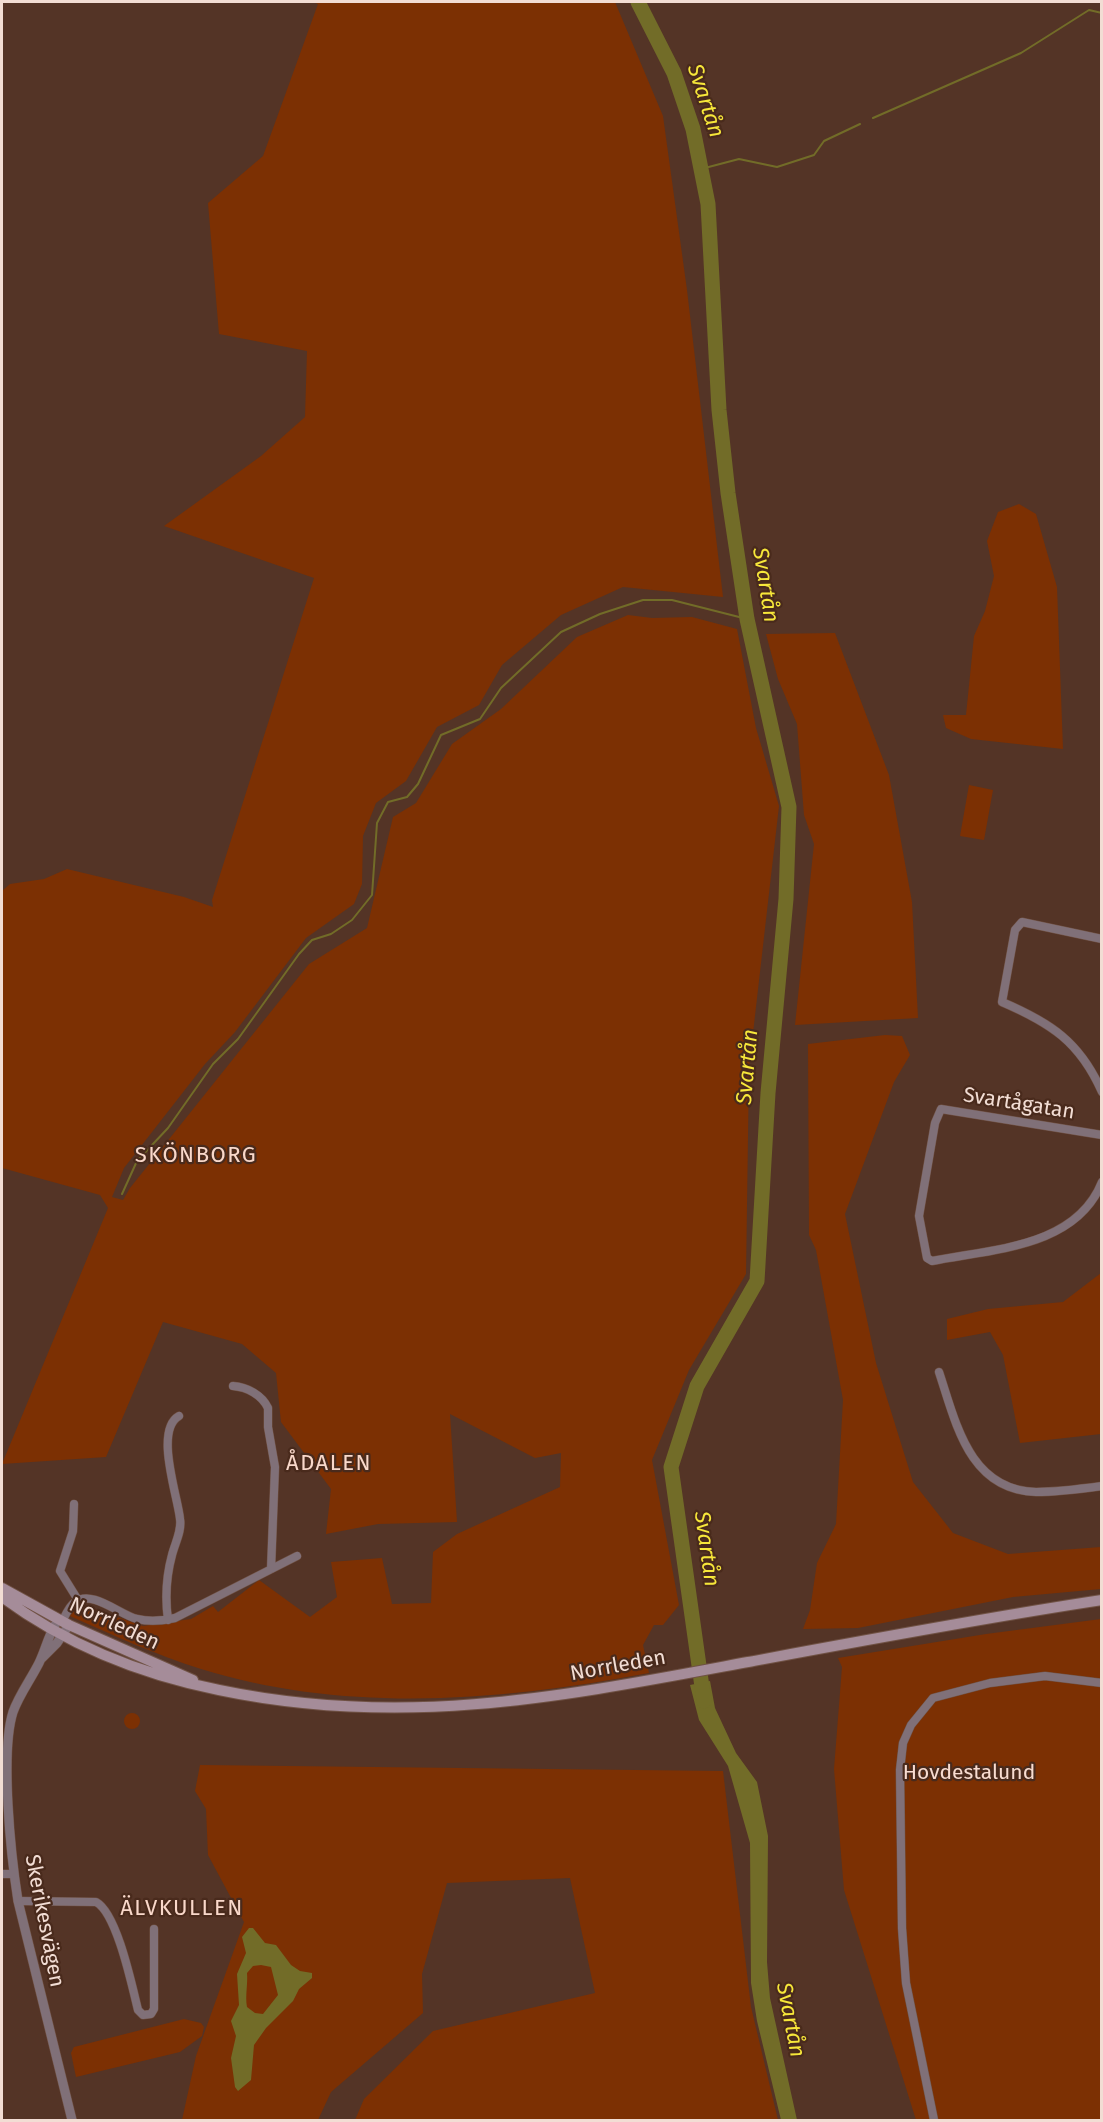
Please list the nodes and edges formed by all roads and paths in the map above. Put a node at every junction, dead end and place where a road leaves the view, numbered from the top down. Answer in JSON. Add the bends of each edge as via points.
{"nodes":[{"id":1,"x":1101,"y":939,"type":"edge"},
{"id":2,"x":1101,"y":1092,"type":"edge"},
{"id":3,"x":1101,"y":1135,"type":"edge"},
{"id":4,"x":1101,"y":1182,"type":"edge"},
{"id":5,"x":939,"y":1372,"type":"dead end"},
{"id":6,"x":233,"y":1386,"type":"dead end"},
{"id":7,"x":179,"y":1416,"type":"dead end"},
{"id":8,"x":1101,"y":1486,"type":"edge"},
{"id":9,"x":74,"y":1504,"type":"dead end"},
{"id":10,"x":297,"y":1556,"type":"dead end"},
{"id":11,"x":271,"y":1569,"type":"junction"},
{"id":12,"x":2,"y":1588,"type":"edge"},
{"id":13,"x":2,"y":1597,"type":"edge"},
{"id":14,"x":78,"y":1600,"type":"junction"},
{"id":15,"x":1101,"y":1600,"type":"edge"},
{"id":16,"x":1101,"y":1606,"type":"edge"},
{"id":17,"x":1025,"y":1612,"type":"junction"},
{"id":18,"x":168,"y":1620,"type":"junction"},
{"id":19,"x":63,"y":1623,"type":"junction"},
{"id":20,"x":51,"y":1631,"type":"junction"},
{"id":21,"x":62,"y":1636,"type":"junction"},
{"id":22,"x":41,"y":1660,"type":"junction"},
{"id":23,"x":1101,"y":1683,"type":"edge"},
{"id":24,"x":214,"y":1689,"type":"junction"},
{"id":25,"x":2,"y":1874,"type":"edge"},
{"id":26,"x":13,"y":1874,"type":"junction"},
{"id":27,"x":18,"y":1901,"type":"junction"},
{"id":28,"x":154,"y":1929,"type":"dead end"},
{"id":29,"x":72,"y":2121,"type":"edge"},
{"id":30,"x":934,"y":2121,"type":"edge"}],
"edges":[{"from":1,"to":2,"type":"street","via":[[1022,922],[1016,930],[1002,1002],[1032,1015],[1062,1035],[1087,1062]]},
{"from":3,"to":4,"type":"street","name":"Svartågatan","via":[[941,1109],[935,1123],[919,1216],[928,1260],[1048,1236],[1077,1218]]},
{"from":5,"to":8,"type":"street","via":[[963,1441],[987,1475],[1008,1486],[1036,1492]]},
{"from":6,"to":11,"type":"street","via":[[247,1388],[268,1408],[275,1467]]},
{"from":7,"to":18,"type":"street","via":[[170,1427],[170,1476],[181,1520],[167,1577]]},
{"from":9,"to":14,"type":"street","via":[[73,1531],[60,1570]]},
{"from":10,"to":11,"type":"street"},
{"from":11,"to":18,"type":"street","via":[[193,1611]]},
{"from":12,"to":19,"type":"main road","name":"Norrleden"},
{"from":13,"to":20,"type":"main road","name":"Norrleden"},
{"from":14,"to":18,"type":"street","via":[[96,1600],[140,1620]]},
{"from":14,"to":19,"type":"street"},
{"from":15,"to":17,"type":"main road","name":"Norrleden"},
{"from":16,"to":17,"type":"main road","name":"Norrleden"},
{"from":17,"to":24,"type":"main road","name":"Norrleden","via":[[581,1692],[484,1705],[399,1709],[302,1705]]},
{"from":19,"to":20,"type":"street","name":"Skerikesvägen"},
{"from":19,"to":21,"type":"street","name":"Skerikesvägen"},
{"from":19,"to":24,"type":"main road","name":"Norrleden"},
{"from":20,"to":21,"type":"main road","name":"Norrleden"},
{"from":20,"to":22,"type":"street","name":"Skerikesvägen"},
{"from":21,"to":22,"type":"street","name":"Skerikesvägen"},
{"from":21,"to":24,"type":"main road","name":"Norrleden","via":[[156,1676]]},
{"from":22,"to":26,"type":"street","name":"Skerikesvägen","via":[[13,1713],[6,1750]]},
{"from":23,"to":30,"type":"street","via":[[1045,1676],[999,1681],[933,1698],[910,1725],[903,1743],[900,1770],[906,1983]]},
{"from":25,"to":26,"type":"street"},
{"from":26,"to":27,"type":"street","name":"Skerikesvägen"},
{"from":27,"to":28,"type":"street","via":[[96,1902],[103,1906],[143,2015],[154,2009]]},
{"from":27,"to":29,"type":"street","name":"Skerikesvägen"}]}
